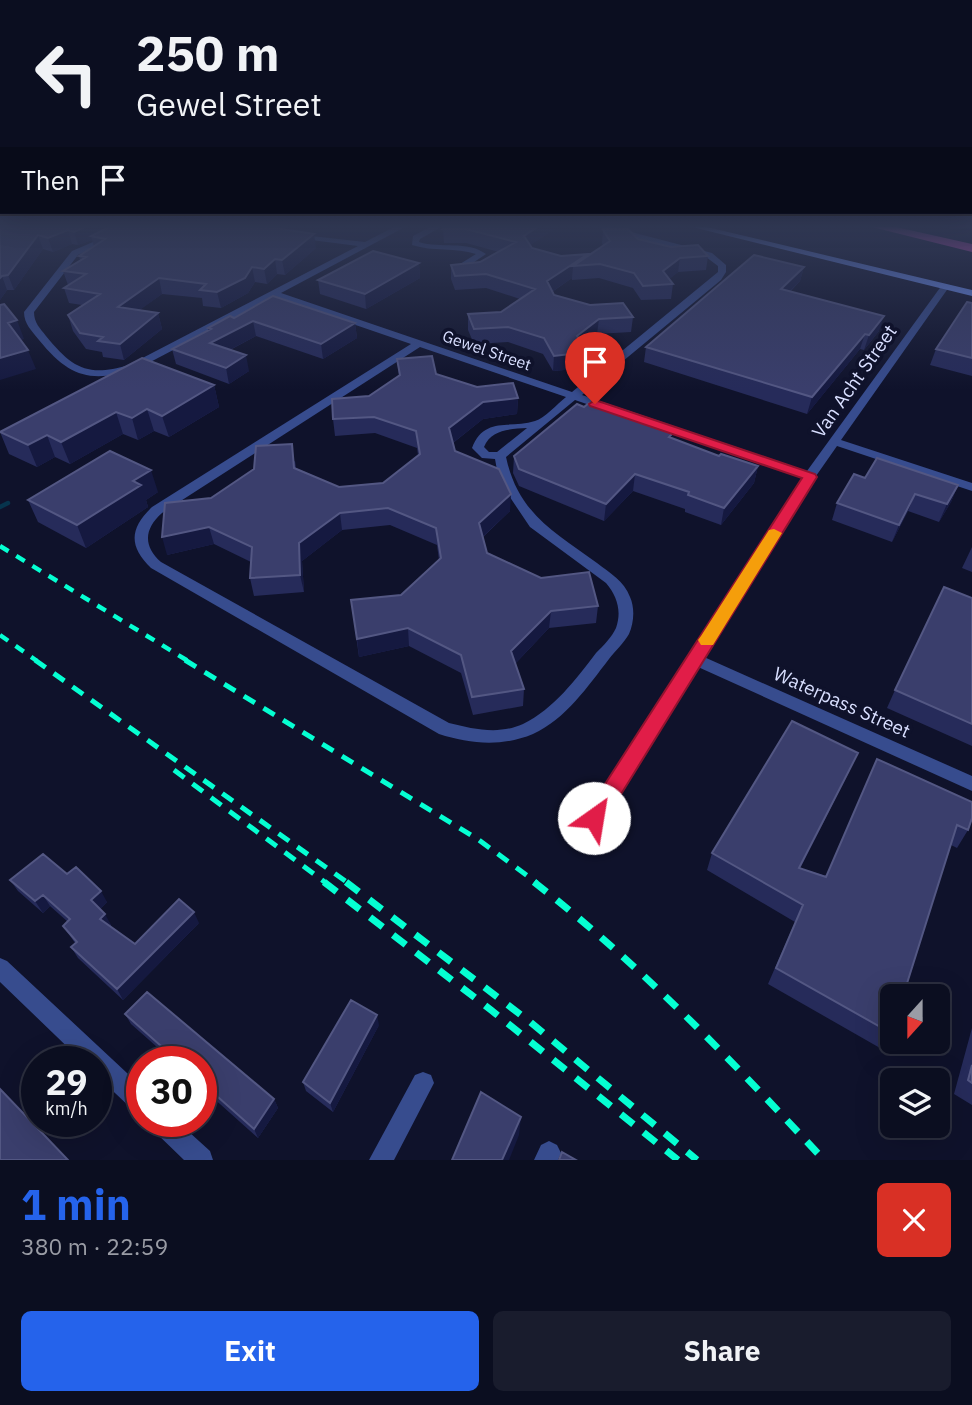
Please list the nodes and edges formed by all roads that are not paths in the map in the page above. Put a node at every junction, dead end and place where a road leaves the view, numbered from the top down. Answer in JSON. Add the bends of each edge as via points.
{"nodes":[{"id":1,"x":53,"y":281,"type":"edge"},
{"id":2,"x":298,"y":281,"type":"edge"},
{"id":3,"x":714,"y":281,"type":"edge"},
{"id":4,"x":921,"y":281,"type":"edge"},
{"id":5,"x":945,"y":287,"type":"junction"},
{"id":6,"x":972,"y":293,"type":"edge"},
{"id":7,"x":274,"y":294,"type":"junction"},
{"id":8,"x":418,"y":344,"type":"junction"},
{"id":9,"x":573,"y":396,"type":"junction"},
{"id":10,"x":539,"y":424,"type":"junction"},
{"id":11,"x":835,"y":442,"type":"junction"},
{"id":12,"x":500,"y":456,"type":"junction"},
{"id":13,"x":810,"y":477,"type":"junction"},
{"id":14,"x":972,"y":488,"type":"edge"},
{"id":15,"x":695,"y":659,"type":"junction"},
{"id":16,"x":972,"y":785,"type":"edge"},
{"id":17,"x":594,"y":818,"type":"dead end"},
{"id":18,"x":0,"y":968,"type":"edge"},
{"id":19,"x":424,"y":1083,"type":"dead end"},
{"id":20,"x":126,"y":1088,"type":"edge"},
{"id":21,"x":177,"y":1137,"type":"edge"},
{"id":22,"x":201,"y":1160,"type":"edge"},
{"id":23,"x":381,"y":1160,"type":"edge"}],
"edges":[{"from":1,"to":7,"type":"street","via":[[29,313],[29,321],[61,361],[88,373],[133,367]]},
{"from":2,"to":7,"type":"street"},
{"from":3,"to":9,"type":"street"},
{"from":4,"to":5,"type":"main road"},
{"from":5,"to":6,"type":"main road"},
{"from":5,"to":11,"type":"street","name":"Van Acht Street"},
{"from":7,"to":8,"type":"street","name":"Gewel Street"},
{"from":8,"to":9,"type":"street","name":"Gewel Street"},
{"from":8,"to":12,"type":"street","via":[[157,510],[141,530],[144,554],[444,729],[491,739],[518,734],[540,724],[558,708],[622,632],[627,601],[611,580],[535,524],[505,481]]},
{"from":9,"to":10,"type":"street"},
{"from":9,"to":13,"type":"street","name":"Gewel Street"},
{"from":10,"to":12,"type":"street"},
{"from":10,"to":12,"type":"street","via":[[496,429],[479,443],[483,454]]},
{"from":11,"to":13,"type":"street","name":"Van Acht Street"},
{"from":11,"to":14,"type":"street"},
{"from":13,"to":15,"type":"street","name":"Van Acht Street"},
{"from":15,"to":16,"type":"street","name":"Waterpass Street"},
{"from":15,"to":17,"type":"street","name":"Van Acht Street"},
{"from":18,"to":20,"type":"street"},
{"from":19,"to":23,"type":"street"},
{"from":21,"to":22,"type":"street"}]}
